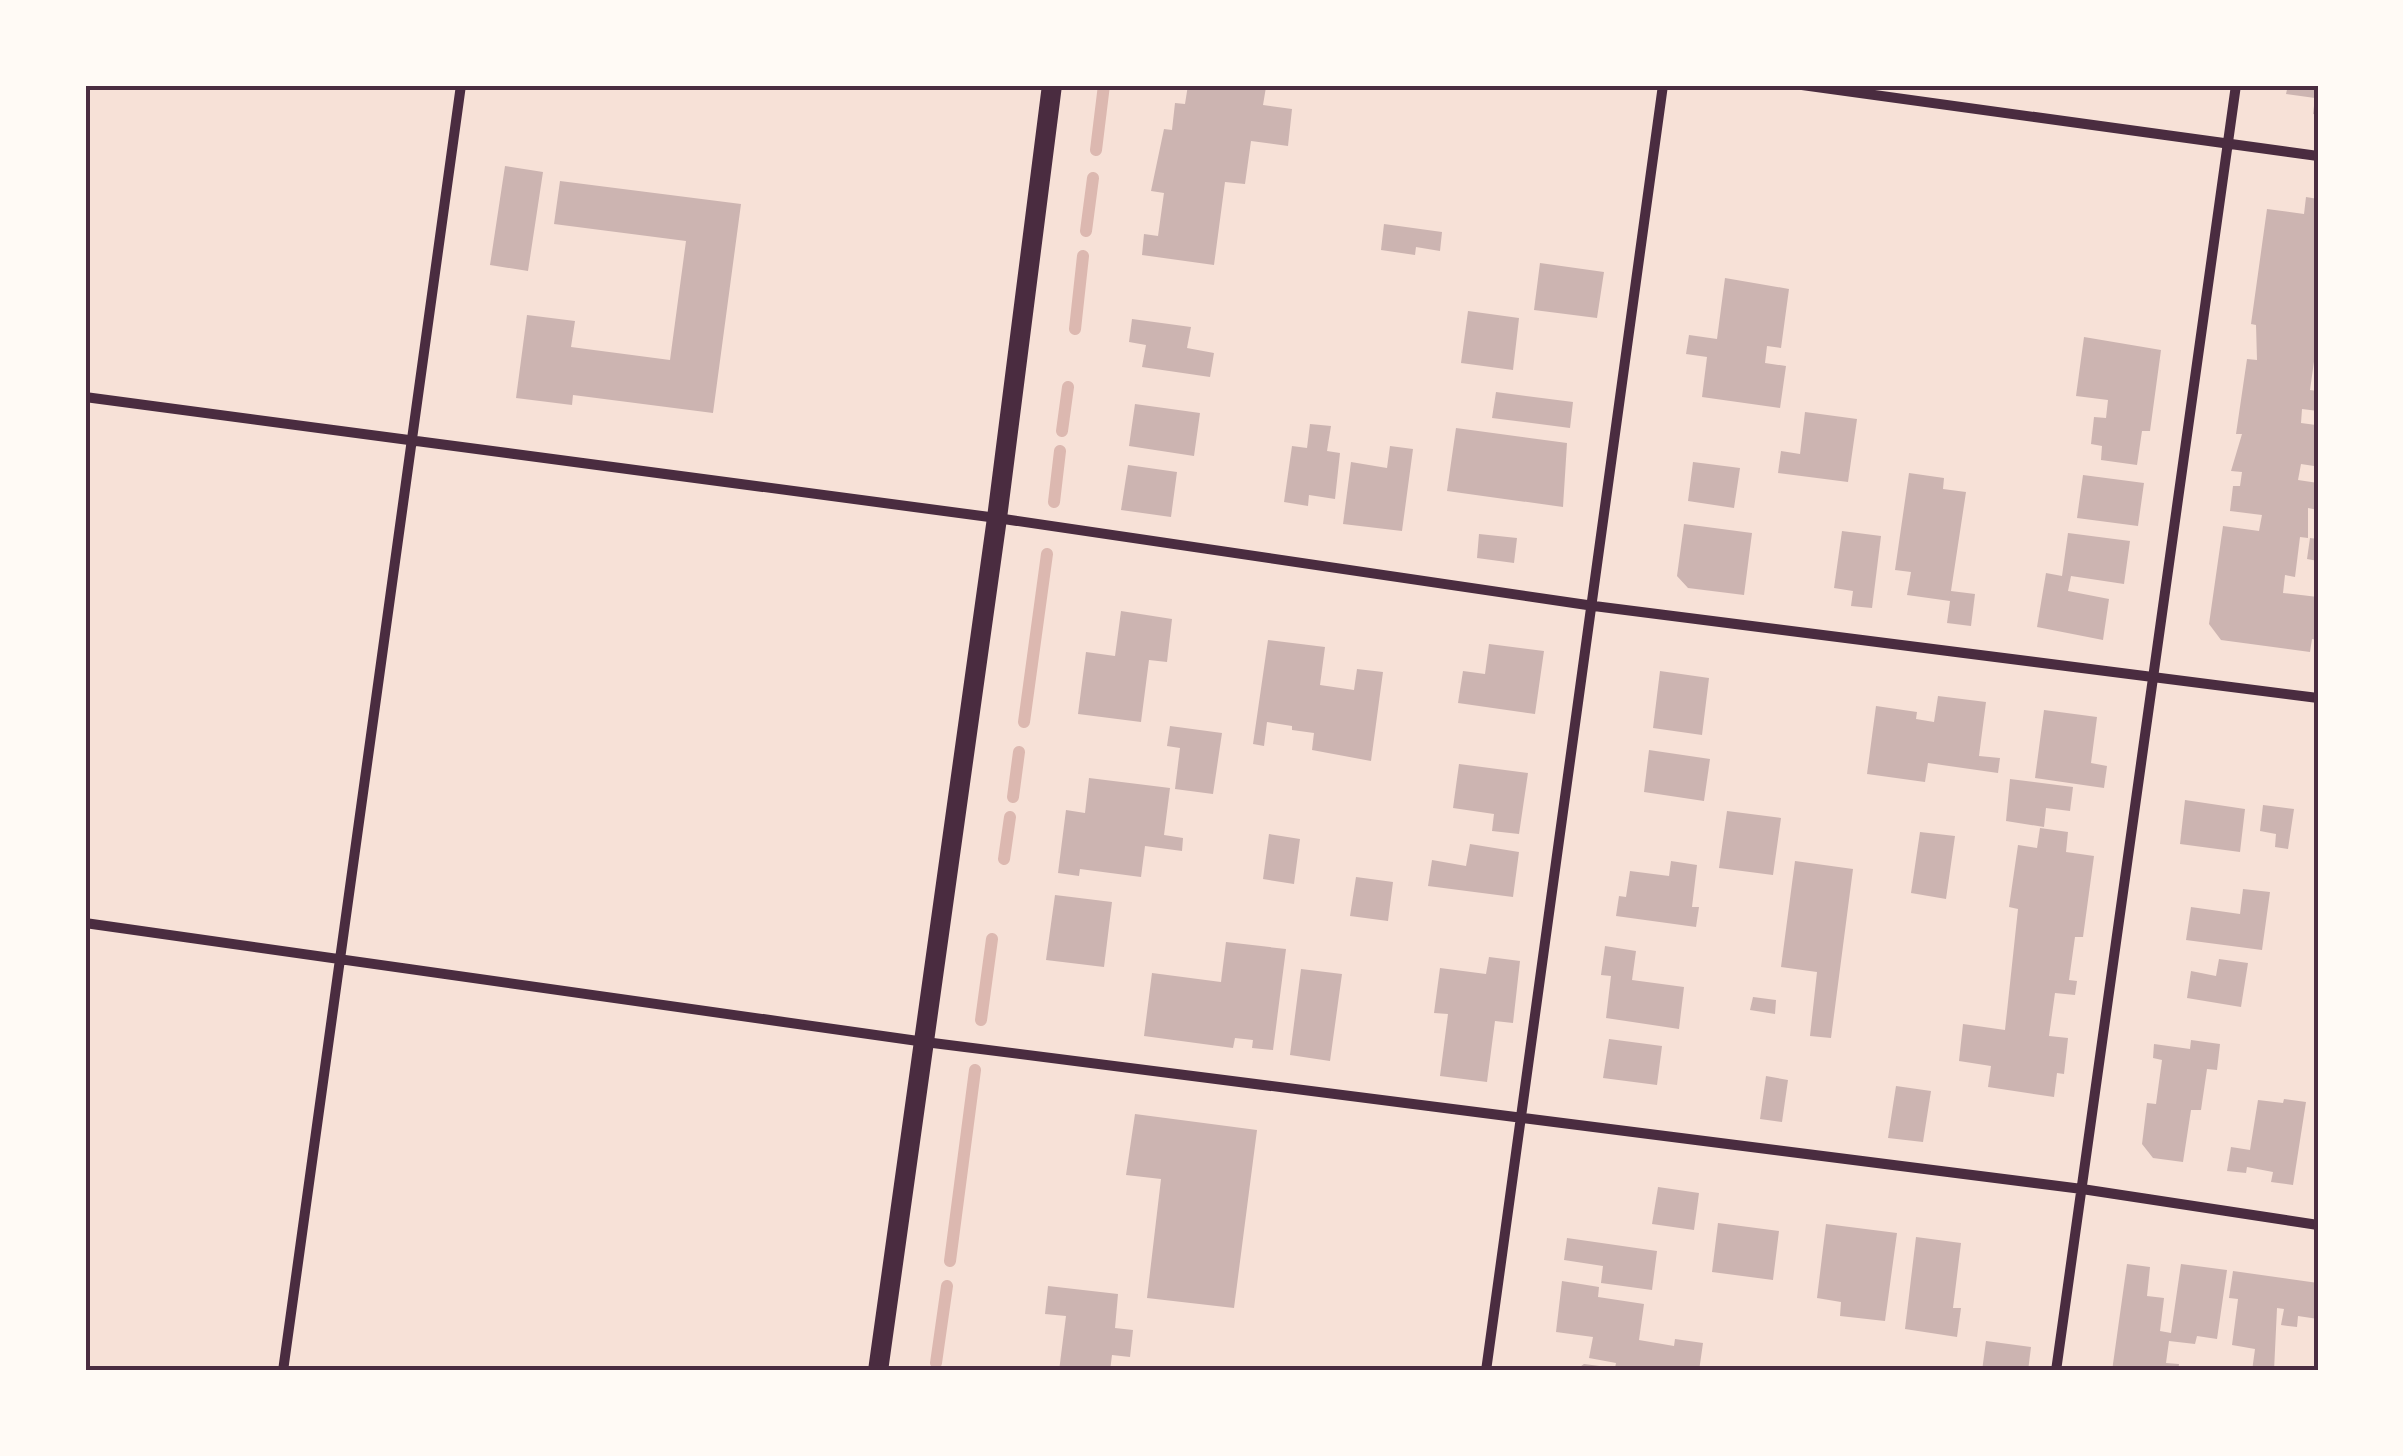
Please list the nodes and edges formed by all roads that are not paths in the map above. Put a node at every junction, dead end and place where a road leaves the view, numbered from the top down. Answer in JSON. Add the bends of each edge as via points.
{"nodes":[{"id":1,"x":462,"y":85,"type":"edge"},
{"id":2,"x":1052,"y":85,"type":"edge"},
{"id":3,"x":1663,"y":85,"type":"edge"},
{"id":4,"x":1802,"y":85,"type":"edge"},
{"id":5,"x":2236,"y":85,"type":"edge"},
{"id":6,"x":2227,"y":145,"type":"junction"},
{"id":7,"x":2318,"y":156,"type":"edge"},
{"id":8,"x":85,"y":397,"type":"edge"},
{"id":9,"x":412,"y":442,"type":"junction"},
{"id":10,"x":998,"y":518,"type":"junction"},
{"id":11,"x":1594,"y":606,"type":"junction"},
{"id":12,"x":2151,"y":678,"type":"junction"},
{"id":13,"x":2318,"y":698,"type":"edge"},
{"id":14,"x":85,"y":924,"type":"edge"},
{"id":15,"x":342,"y":959,"type":"junction"},
{"id":16,"x":924,"y":1042,"type":"junction"},
{"id":17,"x":1522,"y":1118,"type":"junction"},
{"id":18,"x":2082,"y":1189,"type":"junction"},
{"id":19,"x":2318,"y":1224,"type":"edge"},
{"id":20,"x":283,"y":1371,"type":"edge"},
{"id":21,"x":878,"y":1371,"type":"edge"},
{"id":22,"x":1486,"y":1371,"type":"edge"},
{"id":23,"x":2056,"y":1371,"type":"edge"}],
"edges":[{"from":1,"to":9,"type":"street"},
{"from":2,"to":10,"type":"main road"},
{"from":3,"to":11,"type":"street"},
{"from":4,"to":6,"type":"street"},
{"from":5,"to":6,"type":"street"},
{"from":6,"to":7,"type":"street"},
{"from":6,"to":12,"type":"street"},
{"from":8,"to":9,"type":"street"},
{"from":9,"to":10,"type":"street"},
{"from":9,"to":15,"type":"street"},
{"from":10,"to":11,"type":"street"},
{"from":10,"to":16,"type":"main road"},
{"from":11,"to":12,"type":"street"},
{"from":11,"to":17,"type":"street"},
{"from":12,"to":13,"type":"street"},
{"from":12,"to":18,"type":"street"},
{"from":14,"to":15,"type":"street"},
{"from":15,"to":16,"type":"street"},
{"from":15,"to":20,"type":"street"},
{"from":16,"to":17,"type":"street"},
{"from":16,"to":21,"type":"main road"},
{"from":17,"to":18,"type":"street"},
{"from":17,"to":22,"type":"street"},
{"from":18,"to":19,"type":"street"},
{"from":18,"to":23,"type":"street"}]}
